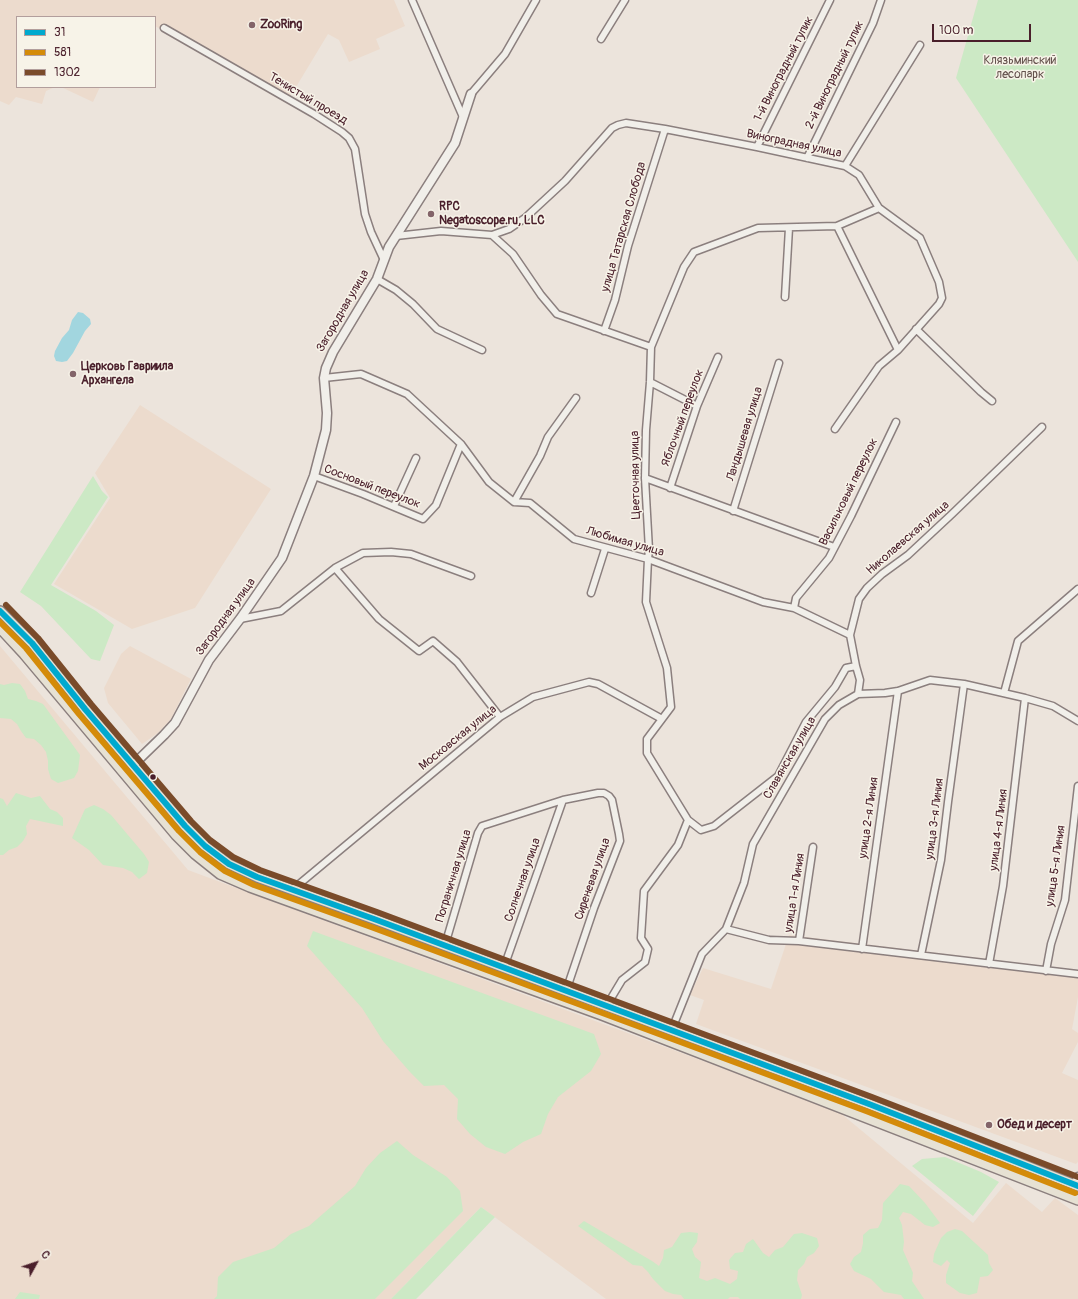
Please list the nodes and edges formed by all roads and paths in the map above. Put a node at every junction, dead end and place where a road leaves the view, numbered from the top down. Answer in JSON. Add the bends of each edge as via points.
{"nodes":[{"id":1,"x":412,"y":0,"type":"edge"},
{"id":2,"x":536,"y":0,"type":"edge"},
{"id":3,"x":625,"y":0,"type":"edge"},
{"id":4,"x":830,"y":0,"type":"edge"},
{"id":5,"x":881,"y":0,"type":"edge"},
{"id":6,"x":164,"y":28,"type":"dead end"},
{"id":7,"x":601,"y":39,"type":"dead end"},
{"id":8,"x":920,"y":45,"type":"dead end"},
{"id":9,"x":470,"y":94,"type":"joint"},
{"id":10,"x":463,"y":117,"type":"junction"},
{"id":11,"x":665,"y":129,"type":"junction"},
{"id":12,"x":757,"y":147,"type":"junction"},
{"id":13,"x":807,"y":158,"type":"junction"},
{"id":14,"x":845,"y":166,"type":"junction"},
{"id":15,"x":879,"y":208,"type":"junction"},
{"id":16,"x":837,"y":226,"type":"junction"},
{"id":17,"x":788,"y":228,"type":"junction"},
{"id":18,"x":492,"y":235,"type":"junction"},
{"id":19,"x":396,"y":236,"type":"junction"},
{"id":20,"x":384,"y":260,"type":"junction"},
{"id":21,"x":377,"y":279,"type":"junction"},
{"id":22,"x":785,"y":297,"type":"dead end"},
{"id":23,"x":916,"y":329,"type":"junction"},
{"id":24,"x":604,"y":331,"type":"junction"},
{"id":25,"x":651,"y":347,"type":"junction"},
{"id":26,"x":482,"y":350,"type":"dead end"},
{"id":27,"x":898,"y":350,"type":"junction"},
{"id":28,"x":718,"y":357,"type":"dead end"},
{"id":29,"x":779,"y":363,"type":"dead end"},
{"id":30,"x":324,"y":378,"type":"junction"},
{"id":31,"x":650,"y":382,"type":"junction"},
{"id":32,"x":576,"y":398,"type":"dead end"},
{"id":33,"x":992,"y":401,"type":"dead end"},
{"id":34,"x":697,"y":406,"type":"junction"},
{"id":35,"x":896,"y":422,"type":"dead end"},
{"id":36,"x":1042,"y":427,"type":"dead end"},
{"id":37,"x":835,"y":429,"type":"dead end"},
{"id":38,"x":461,"y":444,"type":"junction"},
{"id":39,"x":416,"y":458,"type":"dead end"},
{"id":40,"x":314,"y":476,"type":"junction"},
{"id":41,"x":645,"y":478,"type":"junction"},
{"id":42,"x":670,"y":488,"type":"junction"},
{"id":43,"x":514,"y":502,"type":"junction"},
{"id":44,"x":394,"y":506,"type":"junction"},
{"id":45,"x":733,"y":511,"type":"junction"},
{"id":46,"x":834,"y":547,"type":"junction"},
{"id":47,"x":605,"y":549,"type":"junction"},
{"id":48,"x":648,"y":559,"type":"junction"},
{"id":49,"x":335,"y":568,"type":"junction"},
{"id":50,"x":471,"y":576,"type":"dead end"},
{"id":51,"x":1078,"y":589,"type":"edge"},
{"id":52,"x":591,"y":593,"type":"dead end"},
{"id":53,"x":794,"y":608,"type":"junction"},
{"id":54,"x":0,"y":612,"type":"edge"},
{"id":55,"x":240,"y":619,"type":"junction"},
{"id":56,"x":0,"y":628,"type":"edge"},
{"id":57,"x":850,"y":635,"type":"junction"},
{"id":58,"x":856,"y":666,"type":"junction"},
{"id":59,"x":964,"y":684,"type":"junction"},
{"id":60,"x":898,"y":691,"type":"junction"},
{"id":61,"x":1004,"y":692,"type":"junction"},
{"id":62,"x":858,"y":694,"type":"junction"},
{"id":63,"x":1025,"y":698,"type":"junction"},
{"id":64,"x":500,"y":717,"type":"junction"},
{"id":65,"x":662,"y":719,"type":"junction"},
{"id":66,"x":1078,"y":721,"type":"edge"},
{"id":67,"x":133,"y":766,"type":"junction"},
{"id":68,"x":1078,"y":786,"type":"edge"},
{"id":69,"x":562,"y":800,"type":"junction"},
{"id":70,"x":688,"y":820,"type":"junction"},
{"id":71,"x":813,"y":847,"type":"dead end"},
{"id":72,"x":292,"y":890,"type":"junction"},
{"id":73,"x":726,"y":929,"type":"junction"},
{"id":74,"x":799,"y":941,"type":"junction"},
{"id":75,"x":444,"y":945,"type":"junction"},
{"id":76,"x":862,"y":949,"type":"junction"},
{"id":77,"x":922,"y":955,"type":"junction"},
{"id":78,"x":989,"y":964,"type":"junction"},
{"id":79,"x":504,"y":967,"type":"junction"},
{"id":80,"x":1046,"y":971,"type":"junction"},
{"id":81,"x":1078,"y":974,"type":"edge"},
{"id":82,"x":566,"y":991,"type":"junction"},
{"id":83,"x":607,"y":1005,"type":"junction"},
{"id":84,"x":672,"y":1030,"type":"junction"},
{"id":85,"x":1077,"y":1182,"type":"edge"},
{"id":86,"x":1078,"y":1200,"type":"edge"}],
"edges":[{"from":1,"to":10,"type":"street"},
{"from":2,"to":9,"type":"street","name":"Загородная улица","via":[[505,54]]},
{"from":3,"to":7,"type":"street"},
{"from":4,"to":12,"type":"street","name":"1-й Виноградный тупик"},
{"from":5,"to":13,"type":"street","name":"2-й Виноградный тупик","via":[[873,23]]},
{"from":6,"to":20,"type":"street","name":"Тенистый проезд","via":[[314,114],[349,138],[355,150],[365,214]]},
{"from":8,"to":14,"type":"street"},
{"from":9,"to":10,"type":"street","name":"Загородная улица"},
{"from":10,"to":19,"type":"street","name":"Загородная улица","via":[[455,143]]},
{"from":11,"to":12,"type":"street","name":"Виноградная улица"},
{"from":11,"to":18,"type":"street","name":"Виноградная улица","via":[[626,123],[612,128],[565,181],[525,218],[509,229]]},
{"from":11,"to":24,"type":"street","name":"улица Татарская Слобода"},
{"from":12,"to":13,"type":"street","name":"Виноградная улица"},
{"from":13,"to":14,"type":"street","name":"Виноградная улица"},
{"from":14,"to":15,"type":"street","name":"Виноградная улица","via":[[858,175]]},
{"from":15,"to":16,"type":"street"},
{"from":15,"to":23,"type":"street","name":"Виноградная улица","via":[[920,238],[939,282],[942,298]]},
{"from":16,"to":17,"type":"street"},
{"from":16,"to":27,"type":"street"},
{"from":17,"to":22,"type":"street"},
{"from":17,"to":25,"type":"street","via":[[758,228],[694,252],[684,267]]},
{"from":18,"to":19,"type":"street","via":[[441,231]]},
{"from":18,"to":24,"type":"street","via":[[513,254],[557,314]]},
{"from":19,"to":20,"type":"street","name":"Загородная улица"},
{"from":20,"to":21,"type":"street","name":"Загородная улица"},
{"from":21,"to":26,"type":"street","via":[[413,304],[437,329]]},
{"from":21,"to":30,"type":"street","name":"Загородная улица","via":[[333,352]]},
{"from":23,"to":27,"type":"street","name":"Виноградная улица"},
{"from":23,"to":33,"type":"street"},
{"from":24,"to":25,"type":"street"},
{"from":25,"to":31,"type":"street","name":"Цветочная улица"},
{"from":27,"to":37,"type":"street","name":"Виноградная улица","via":[[879,366]]},
{"from":28,"to":34,"type":"street","name":"Яблочный переулок"},
{"from":29,"to":45,"type":"street","name":"Ландышевая улица"},
{"from":30,"to":38,"type":"street","name":"Любимая улица","via":[[361,374],[407,394]]},
{"from":30,"to":40,"type":"street","name":"Загородная улица","via":[[326,430]]},
{"from":31,"to":34,"type":"street"},
{"from":31,"to":41,"type":"street","name":"Цветочная улица"},
{"from":32,"to":43,"type":"street","via":[[548,438]]},
{"from":34,"to":42,"type":"street","name":"Яблочный переулок"},
{"from":35,"to":46,"type":"street","name":"Васильковый переулок"},
{"from":36,"to":57,"type":"street","name":"Николаевская улица","via":[[908,555],[867,588],[859,599]]},
{"from":38,"to":43,"type":"street","name":"Любимая улица","via":[[489,482]]},
{"from":38,"to":44,"type":"street","name":"Сосновый переулок","via":[[436,505],[423,519]]},
{"from":39,"to":44,"type":"street"},
{"from":40,"to":44,"type":"street","name":"Сосновый переулок"},
{"from":40,"to":55,"type":"street","name":"Загородная улица","via":[[282,558]]},
{"from":41,"to":42,"type":"street"},
{"from":41,"to":48,"type":"street","name":"Цветочная улица"},
{"from":42,"to":45,"type":"street"},
{"from":43,"to":47,"type":"street","name":"Любимая улица","via":[[530,503],[574,539]]},
{"from":45,"to":46,"type":"street"},
{"from":46,"to":53,"type":"street","name":"Васильковый переулок","via":[[829,558],[796,598]]},
{"from":47,"to":48,"type":"street","name":"Любимая улица"},
{"from":47,"to":52,"type":"street"},
{"from":48,"to":53,"type":"street","name":"Любимая улица","via":[[763,602]]},
{"from":48,"to":65,"type":"street","name":"Цветочная улица","via":[[646,602],[667,668],[671,707]]},
{"from":49,"to":50,"type":"street","via":[[363,553],[391,552],[411,554]]},
{"from":49,"to":55,"type":"street","via":[[281,611]]},
{"from":49,"to":64,"type":"street","via":[[379,619],[419,651],[433,641],[457,662]]},
{"from":51,"to":61,"type":"street","via":[[1018,641]]},
{"from":53,"to":57,"type":"street","name":"Любимая улица"},
{"from":54,"to":67,"type":"main road","via":[[32,643]]},
{"from":55,"to":67,"type":"street","name":"Загородная улица","via":[[209,660],[175,722]]},
{"from":56,"to":86,"type":"main road","via":[[176,835],[220,874],[602,1015]]},
{"from":57,"to":58,"type":"street","name":"Николаевская улица"},
{"from":58,"to":62,"type":"street","name":"Николаевская улица","via":[[860,680]]},
{"from":58,"to":70,"type":"street","via":[[846,668],[835,687],[806,722],[778,776],[714,826],[701,830]]},
{"from":59,"to":60,"type":"street","name":"Славянская улица","via":[[930,680]]},
{"from":59,"to":61,"type":"street","name":"Славянская улица"},
{"from":59,"to":77,"type":"street","name":"улица 3-я Линия","via":[[941,860]]},
{"from":60,"to":62,"type":"street","name":"Славянская улица"},
{"from":60,"to":76,"type":"street","name":"улица 2-я Линия"},
{"from":61,"to":63,"type":"street","name":"Славянская улица"},
{"from":62,"to":73,"type":"street","name":"Славянская улица","via":[[839,705],[825,719],[753,844],[744,883]]},
{"from":63,"to":66,"type":"street","name":"Славянская улица","via":[[1053,706]]},
{"from":63,"to":78,"type":"street","name":"улица 4-я Линия","via":[[1003,886]]},
{"from":64,"to":65,"type":"street","name":"Московская улица","via":[[533,696],[589,682],[598,684]]},
{"from":64,"to":72,"type":"street","name":"Московская улица"},
{"from":65,"to":70,"type":"street","name":"Цветочная улица","via":[[647,739],[647,753]]},
{"from":67,"to":72,"type":"main road","via":[[205,846],[229,864]]},
{"from":68,"to":80,"type":"street","name":"улица 5-я Линия","via":[[1065,900],[1051,944]]},
{"from":69,"to":75,"type":"street","name":"Пограничная улица","via":[[485,825],[480,829]]},
{"from":69,"to":79,"type":"street","name":"Солнечная улица"},
{"from":69,"to":82,"type":"street","name":"Сиреневая улица","via":[[598,793],[609,796],[620,838]]},
{"from":70,"to":83,"type":"street","via":[[678,845],[644,890],[641,938],[648,949],[645,962],[622,980]]},
{"from":71,"to":74,"type":"street","name":"улица 1-я Линия"},
{"from":72,"to":75,"type":"main road"},
{"from":73,"to":74,"type":"street","via":[[769,940]]},
{"from":73,"to":84,"type":"street","name":"Славянская улица","via":[[702,954]]},
{"from":74,"to":76,"type":"street"},
{"from":75,"to":79,"type":"main road"},
{"from":76,"to":77,"type":"street"},
{"from":77,"to":78,"type":"street"},
{"from":78,"to":80,"type":"street"},
{"from":79,"to":82,"type":"main road"},
{"from":80,"to":81,"type":"street"},
{"from":82,"to":83,"type":"main road"},
{"from":83,"to":84,"type":"main road"},
{"from":84,"to":85,"type":"main road"}]}
